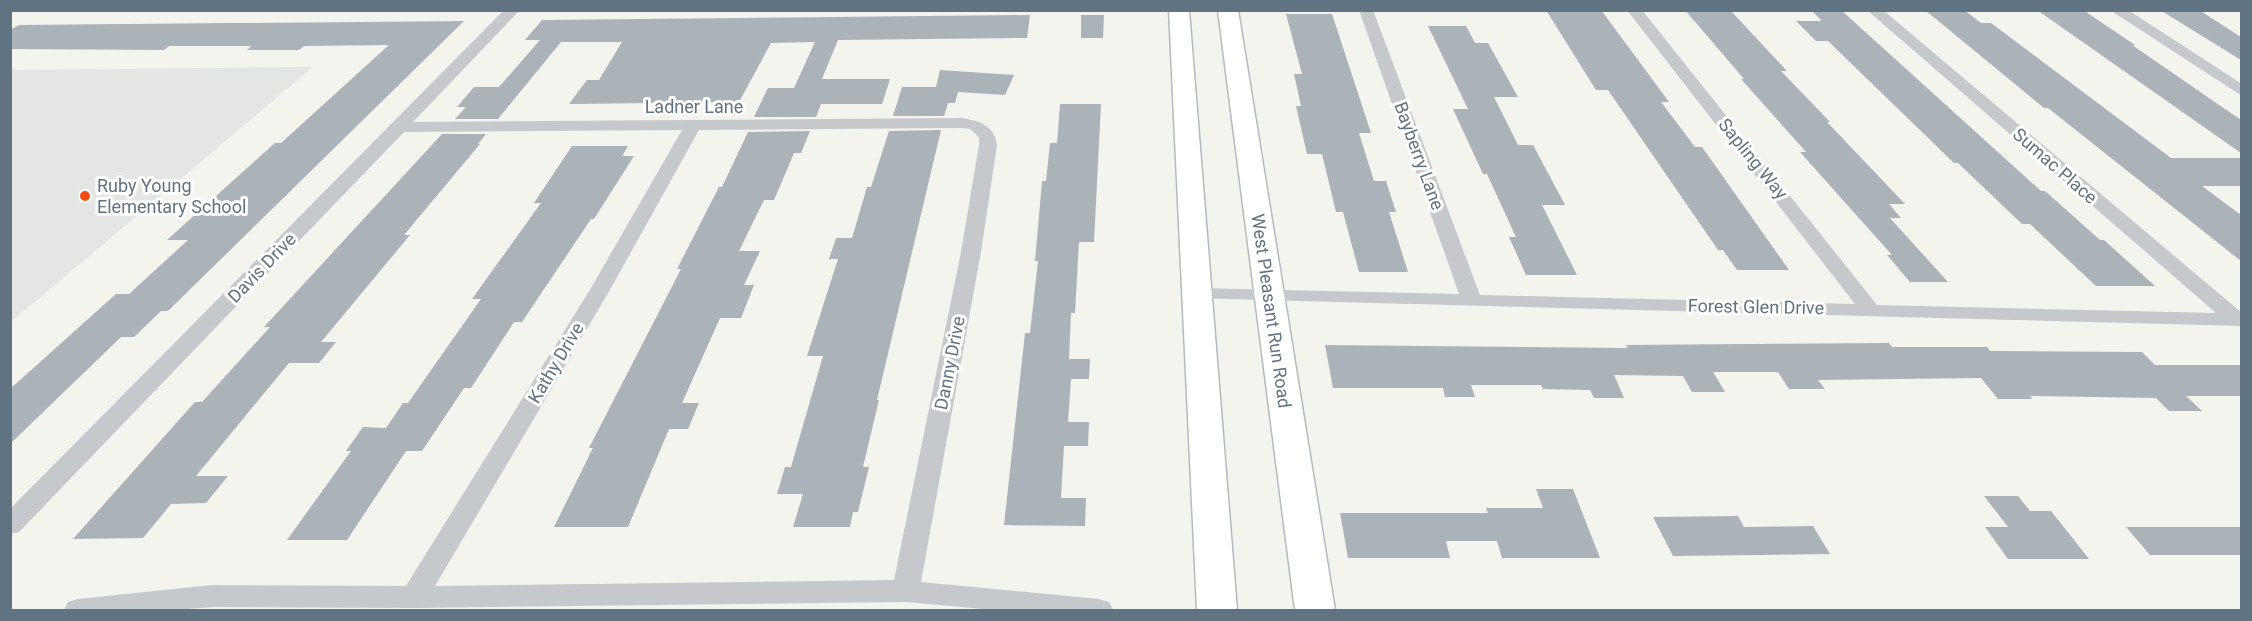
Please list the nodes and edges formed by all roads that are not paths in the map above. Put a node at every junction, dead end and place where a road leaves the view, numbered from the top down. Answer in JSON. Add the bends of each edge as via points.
{"nodes":[{"id":1,"x":513,"y":10,"type":"edge"},
{"id":2,"x":1179,"y":10,"type":"edge"},
{"id":3,"x":1228,"y":10,"type":"edge"},
{"id":4,"x":1366,"y":10,"type":"edge"},
{"id":5,"x":1634,"y":10,"type":"edge"},
{"id":6,"x":1874,"y":10,"type":"edge"},
{"id":7,"x":2117,"y":10,"type":"edge"},
{"id":8,"x":2241,"y":91,"type":"edge"},
{"id":9,"x":693,"y":126,"type":"junction"},
{"id":10,"x":399,"y":127,"type":"junction"},
{"id":11,"x":987,"y":135,"type":"joint"},
{"id":12,"x":1197,"y":294,"type":"junction"},
{"id":13,"x":1270,"y":297,"type":"junction"},
{"id":14,"x":1472,"y":301,"type":"junction"},
{"id":15,"x":1870,"y":309,"type":"junction"},
{"id":16,"x":2239,"y":320,"type":"edge"},
{"id":17,"x":10,"y":525,"type":"edge"},
{"id":18,"x":906,"y":591,"type":"junction"},
{"id":19,"x":414,"y":597,"type":"junction"},
{"id":20,"x":206,"y":603,"type":"edge"},
{"id":21,"x":725,"y":603,"type":"edge"},
{"id":22,"x":78,"y":610,"type":"edge"},
{"id":23,"x":1099,"y":610,"type":"edge"},
{"id":24,"x":1217,"y":610,"type":"edge"},
{"id":25,"x":1315,"y":610,"type":"edge"}],
"edges":[{"from":1,"to":10,"type":"street","name":"Davis Drive"},
{"from":2,"to":12,"type":"main road"},
{"from":3,"to":13,"type":"main road","name":"West Pleasant Run Road"},
{"from":4,"to":14,"type":"street","name":"Bayberry Lane"},
{"from":5,"to":15,"type":"street","name":"Sapling Way"},
{"from":6,"to":16,"type":"street","name":"Sumac Place"},
{"from":7,"to":8,"type":"street"},
{"from":9,"to":10,"type":"street","name":"Ladner Lane"},
{"from":9,"to":11,"type":"street","name":"Ladner Lane","via":[[962,123],[975,125]]},
{"from":9,"to":19,"type":"street","name":"Kathy Drive","via":[[602,288]]},
{"from":10,"to":17,"type":"street","name":"Davis Drive"},
{"from":11,"to":18,"type":"street","name":"Danny Drive","via":[[971,252]]},
{"from":12,"to":13,"type":"street","name":"Forest Glen Drive"},
{"from":12,"to":24,"type":"main road"},
{"from":13,"to":14,"type":"street","name":"Forest Glen Drive"},
{"from":13,"to":25,"type":"main road","name":"West Pleasant Run Road"},
{"from":14,"to":15,"type":"street","name":"Forest Glen Drive"},
{"from":15,"to":16,"type":"street","name":"Forest Glen Drive"},
{"from":18,"to":21,"type":"street"},
{"from":18,"to":23,"type":"street"},
{"from":19,"to":20,"type":"street"},
{"from":19,"to":21,"type":"street"},
{"from":20,"to":22,"type":"street"}]}
